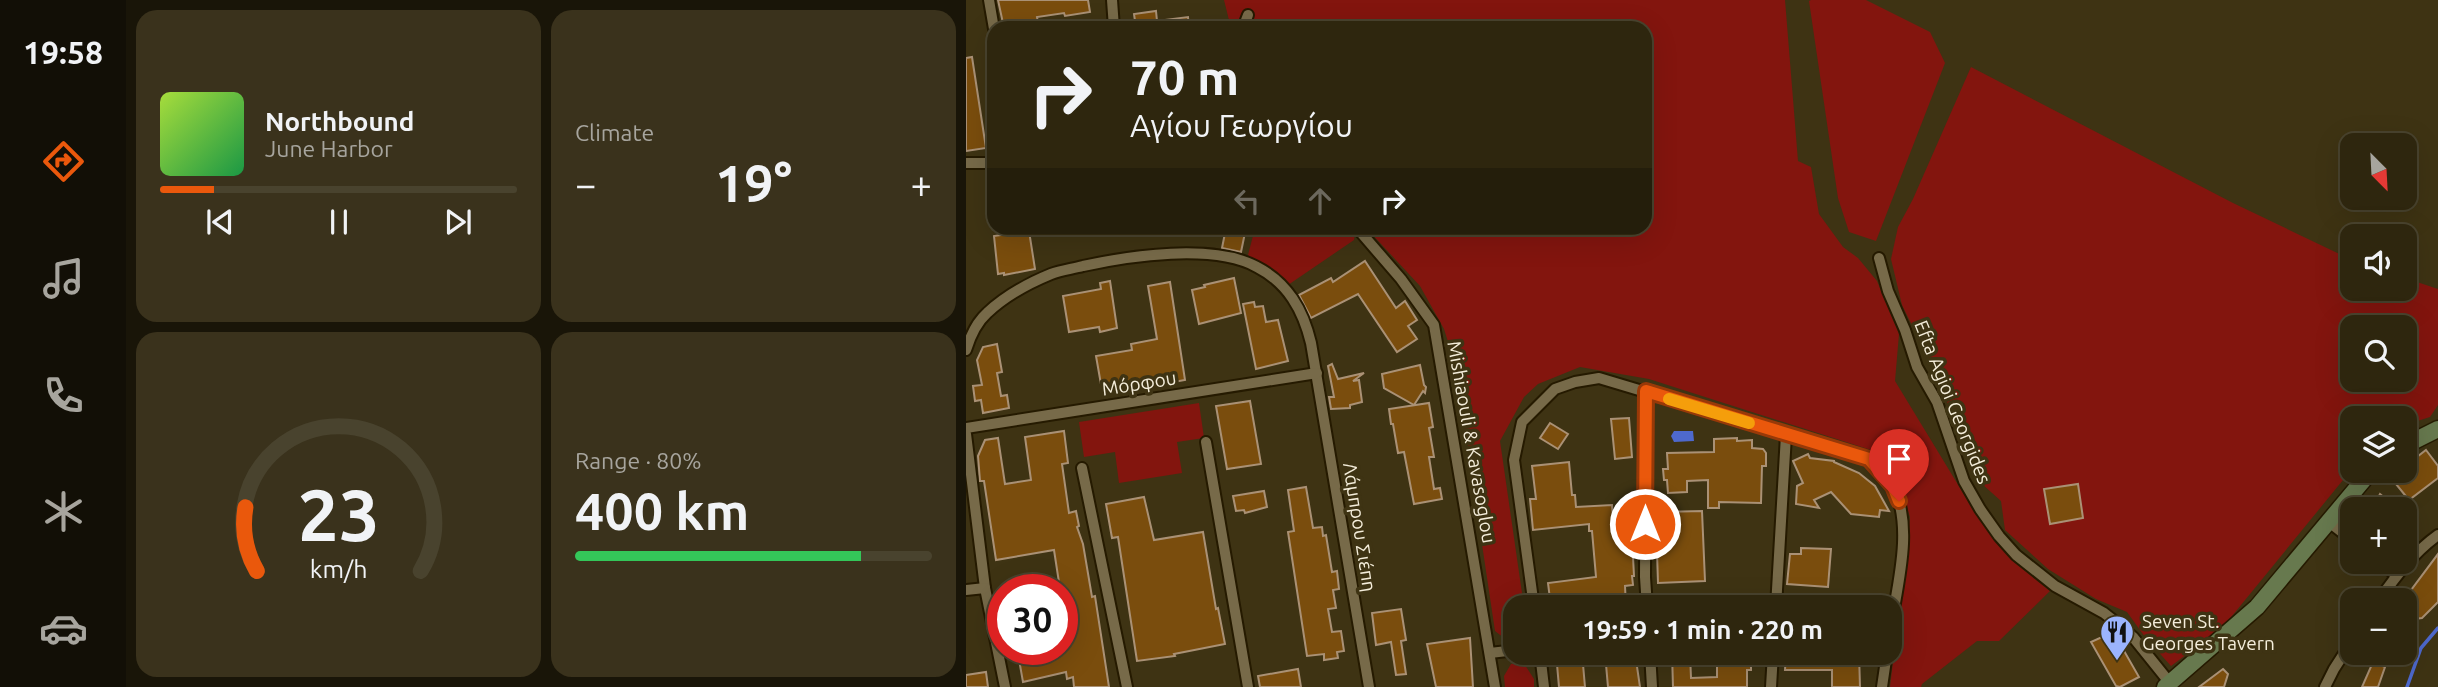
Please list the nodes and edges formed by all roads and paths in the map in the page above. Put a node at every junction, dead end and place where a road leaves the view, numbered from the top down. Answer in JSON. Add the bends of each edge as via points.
{"nodes":[{"id":1,"x":989,"y":0,"type":"edge"},
{"id":2,"x":1112,"y":0,"type":"edge"},
{"id":3,"x":1248,"y":15,"type":"dead end"},
{"id":4,"x":993,"y":21,"type":"edge"},
{"id":5,"x":1114,"y":21,"type":"edge"},
{"id":6,"x":1246,"y":21,"type":"edge"},
{"id":7,"x":966,"y":163,"type":"edge"},
{"id":8,"x":987,"y":163,"type":"edge"},
{"id":9,"x":1363,"y":235,"type":"edge"},
{"id":10,"x":1880,"y":258,"type":"dead end"},
{"id":11,"x":966,"y":350,"type":"edge"},
{"id":12,"x":1317,"y":373,"type":"junction"},
{"id":13,"x":1646,"y":391,"type":"junction"},
{"id":14,"x":966,"y":428,"type":"edge"},
{"id":15,"x":2438,"y":429,"type":"edge"},
{"id":16,"x":966,"y":434,"type":"edge"},
{"id":17,"x":1786,"y":435,"type":"junction"},
{"id":18,"x":2417,"y":440,"type":"edge"},
{"id":19,"x":1206,"y":442,"type":"dead end"},
{"id":20,"x":1082,"y":468,"type":"dead end"},
{"id":21,"x":2361,"y":483,"type":"edge"},
{"id":22,"x":2329,"y":522,"type":"junction"},
{"id":23,"x":2340,"y":531,"type":"edge"},
{"id":24,"x":2438,"y":535,"type":"edge"},
{"id":25,"x":2396,"y":575,"type":"joint"},
{"id":26,"x":985,"y":587,"type":"junction"},
{"id":27,"x":2387,"y":588,"type":"edge"},
{"id":28,"x":966,"y":590,"type":"edge"},
{"id":29,"x":1532,"y":595,"type":"edge"},
{"id":30,"x":1646,"y":595,"type":"edge"},
{"id":31,"x":1777,"y":595,"type":"edge"},
{"id":32,"x":1896,"y":595,"type":"edge"},
{"id":33,"x":1503,"y":652,"type":"edge"},
{"id":34,"x":1490,"y":653,"type":"junction"},
{"id":35,"x":2340,"y":660,"type":"edge"},
{"id":36,"x":1541,"y":665,"type":"edge"},
{"id":37,"x":1651,"y":665,"type":"edge"},
{"id":38,"x":1772,"y":665,"type":"edge"},
{"id":39,"x":1885,"y":665,"type":"edge"},
{"id":40,"x":2168,"y":685,"type":"edge"},
{"id":41,"x":1005,"y":687,"type":"edge"},
{"id":42,"x":1127,"y":687,"type":"edge"},
{"id":43,"x":1248,"y":687,"type":"edge"},
{"id":44,"x":1369,"y":687,"type":"edge"},
{"id":45,"x":1495,"y":687,"type":"edge"},
{"id":46,"x":1544,"y":687,"type":"edge"},
{"id":47,"x":1652,"y":687,"type":"edge"},
{"id":48,"x":1771,"y":687,"type":"edge"},
{"id":49,"x":1882,"y":687,"type":"edge"},
{"id":50,"x":2325,"y":687,"type":"edge"}],
"edges":[{"from":1,"to":4,"type":"street"},
{"from":2,"to":5,"type":"street"},
{"from":3,"to":6,"type":"street"},
{"from":7,"to":8,"type":"street"},
{"from":9,"to":34,"type":"street","name":"Mishiaouli & Kavasoglou","via":[[1434,325]]},
{"from":10,"to":40,"type":"street","name":"Efta Agioi Georgides","via":[[1917,367],[1937,402],[1964,481],[1980,509],[2016,555],[2133,637]]},
{"from":11,"to":12,"type":"street","name":"Λάμπρου Σιέπη","via":[[986,314],[1053,273],[1120,258],[1214,256],[1258,267],[1289,293],[1306,323]]},
{"from":12,"to":14,"type":"street","name":"Μόρφου"},
{"from":12,"to":44,"type":"street","name":"Λάμπρου Σιέπη"},
{"from":13,"to":17,"type":"street"},
{"from":13,"to":29,"type":"street","via":[[1599,378],[1575,382],[1555,389],[1522,422],[1514,460]]},
{"from":13,"to":30,"type":"street"},
{"from":15,"to":18,"type":"main road"},
{"from":16,"to":26,"type":"street"},
{"from":17,"to":31,"type":"street"},
{"from":17,"to":32,"type":"street","via":[[1869,459],[1893,486],[1904,517]]},
{"from":19,"to":43,"type":"street"},
{"from":20,"to":42,"type":"street"},
{"from":21,"to":22,"type":"main road"},
{"from":22,"to":23,"type":"street"},
{"from":22,"to":40,"type":"main road","via":[[2257,607]]},
{"from":24,"to":25,"type":"street"},
{"from":25,"to":27,"type":"street"},
{"from":26,"to":28,"type":"street"},
{"from":26,"to":41,"type":"street"},
{"from":33,"to":34,"type":"street"},
{"from":34,"to":45,"type":"street","name":"Mishiaouli & Kavasoglou"},
{"from":35,"to":50,"type":"street"},
{"from":36,"to":46,"type":"street"},
{"from":37,"to":47,"type":"street"},
{"from":38,"to":48,"type":"street"},
{"from":39,"to":49,"type":"street"}]}
